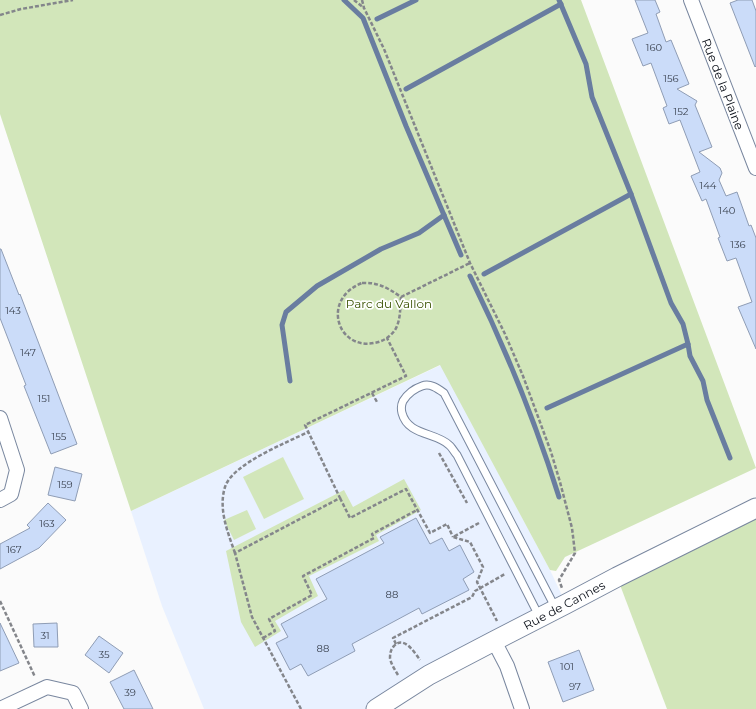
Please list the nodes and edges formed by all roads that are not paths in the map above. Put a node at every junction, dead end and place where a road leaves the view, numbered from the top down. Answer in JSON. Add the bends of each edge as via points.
{"nodes":[{"id":1,"x":691,"y":0,"type":"edge"},
{"id":2,"x":756,"y":168,"type":"edge"},
{"id":3,"x":0,"y":418,"type":"edge"},
{"id":4,"x":0,"y":500,"type":"edge"},
{"id":5,"x":756,"y":508,"type":"edge"},
{"id":6,"x":554,"y":610,"type":"junction"},
{"id":7,"x":494,"y":640,"type":"junction"},
{"id":8,"x":0,"y":709,"type":"edge"},
{"id":9,"x":81,"y":709,"type":"edge"},
{"id":10,"x":376,"y":709,"type":"edge"},
{"id":11,"x":522,"y":709,"type":"edge"}],
"edges":[{"from":1,"to":2,"type":"street","name":"Rue de la Plaine"},
{"from":3,"to":4,"type":"street","via":[[18,470],[11,494]]},
{"from":5,"to":6,"type":"street","name":"Rue de Cannes"},
{"from":6,"to":6,"type":"lane","via":[[444,393],[435,387],[425,385],[416,388],[408,394],[401,405],[408,425],[449,444]]},
{"from":6,"to":7,"type":"street","name":"Rue de Cannes"},
{"from":7,"to":10,"type":"street","name":"Rue de Cannes","via":[[429,675]]},
{"from":7,"to":11,"type":"street","via":[[507,666]]},
{"from":8,"to":9,"type":"street","via":[[46,687],[73,693]]}]}
